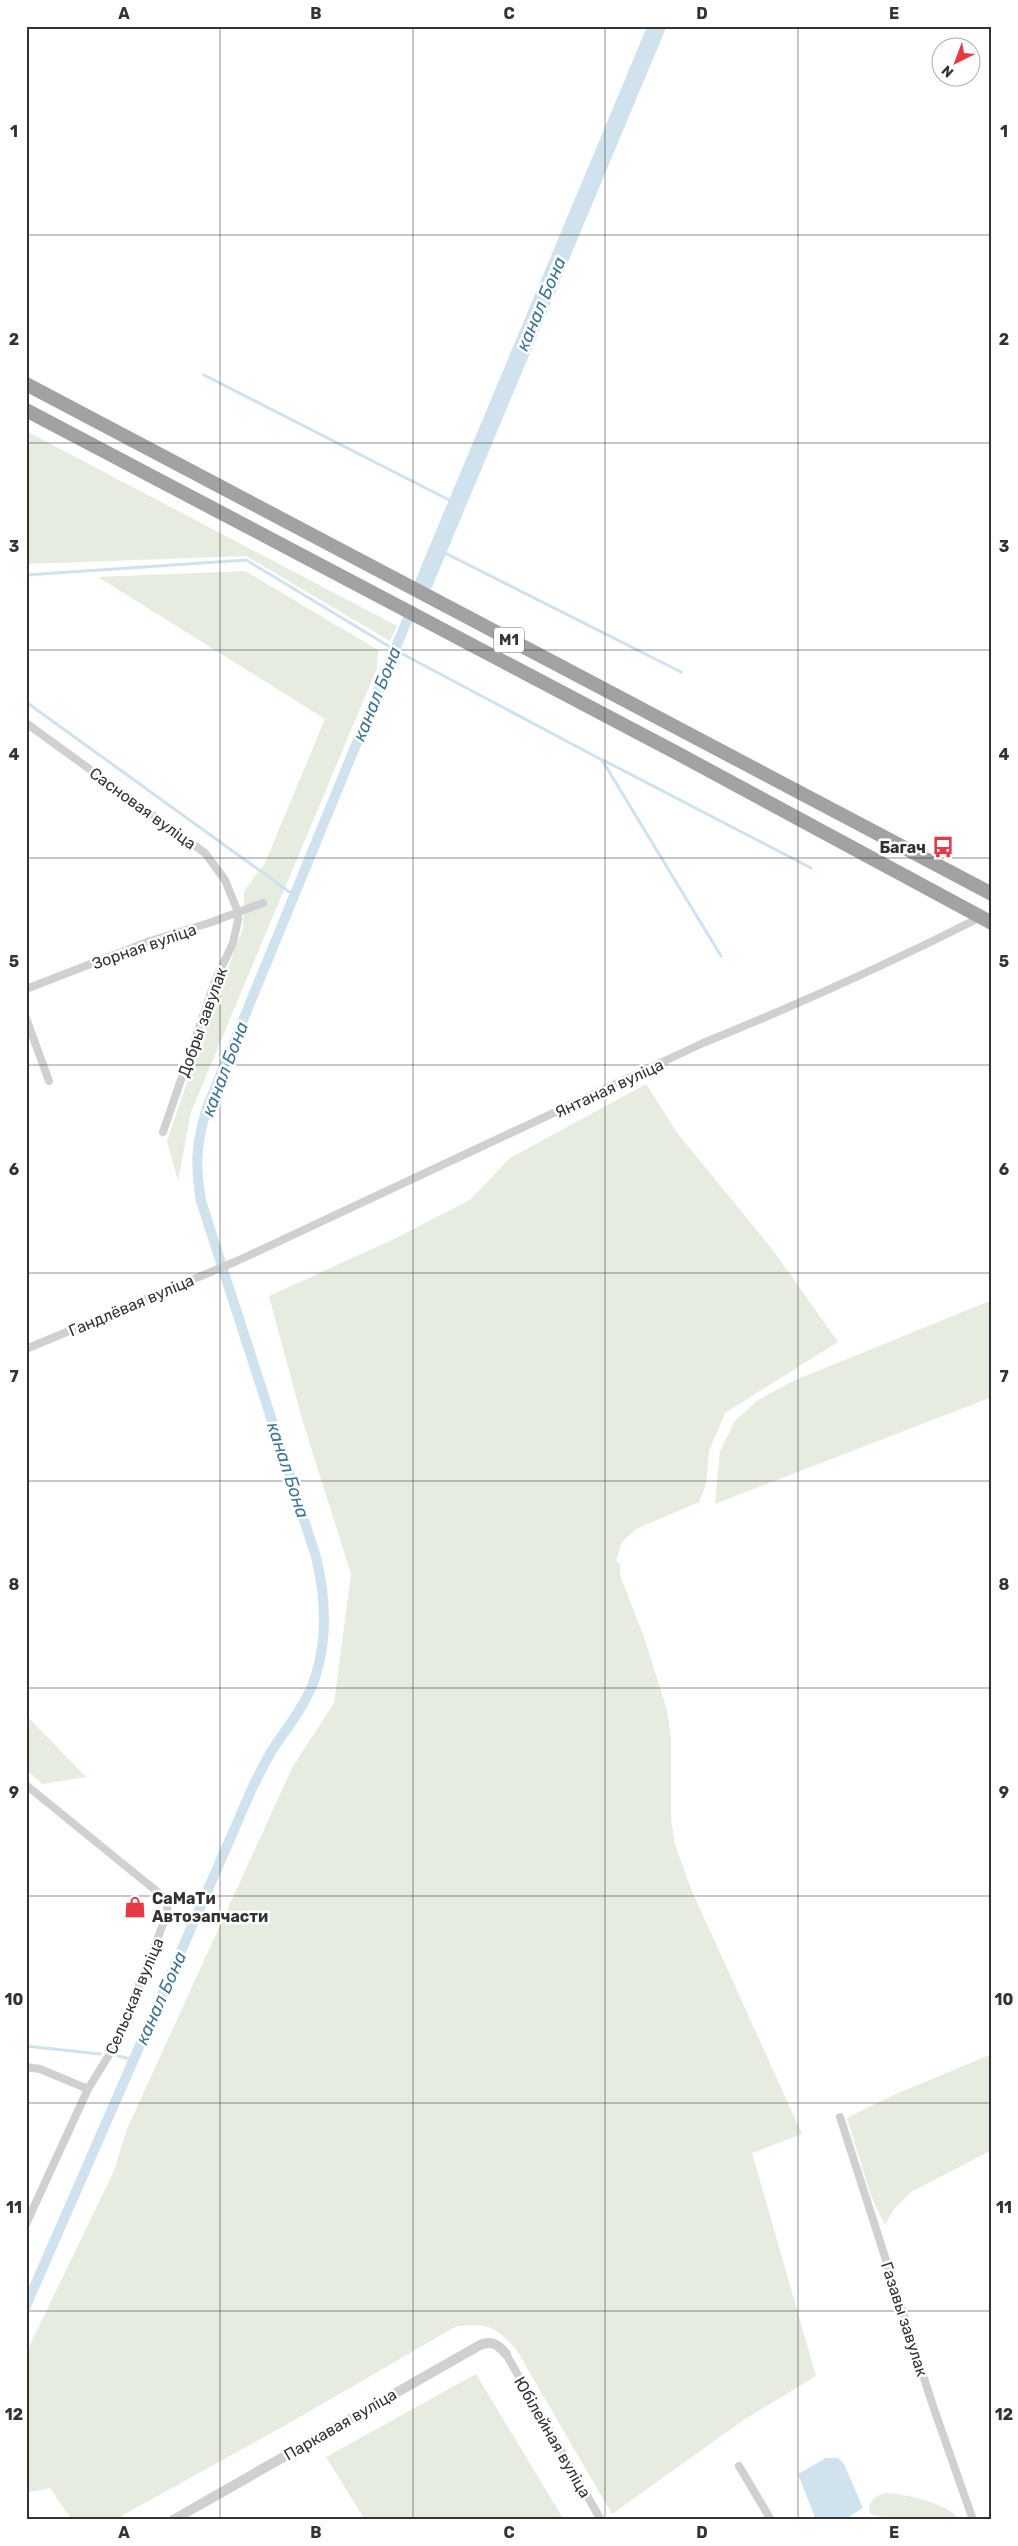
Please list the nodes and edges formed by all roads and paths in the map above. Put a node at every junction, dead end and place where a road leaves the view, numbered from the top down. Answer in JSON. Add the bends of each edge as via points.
{"nodes":[{"id":1,"x":26,"y":384,"type":"edge"},
{"id":2,"x":26,"y":410,"type":"edge"},
{"id":3,"x":26,"y":724,"type":"edge"},
{"id":4,"x":992,"y":894,"type":"edge"},
{"id":5,"x":262,"y":903,"type":"dead end"},
{"id":6,"x":238,"y":912,"type":"junction"},
{"id":7,"x":986,"y":920,"type":"edge"},
{"id":8,"x":26,"y":989,"type":"edge"},
{"id":9,"x":26,"y":1018,"type":"edge"},
{"id":10,"x":49,"y":1081,"type":"dead end"},
{"id":11,"x":163,"y":1132,"type":"dead end"},
{"id":12,"x":237,"y":1261,"type":"joint"},
{"id":13,"x":26,"y":1349,"type":"edge"},
{"id":14,"x":26,"y":1785,"type":"edge"},
{"id":15,"x":26,"y":2066,"type":"edge"},
{"id":16,"x":88,"y":2089,"type":"junction"},
{"id":17,"x":840,"y":2117,"type":"dead end"},
{"id":18,"x":26,"y":2224,"type":"edge"},
{"id":19,"x":506,"y":2354,"type":"joint"},
{"id":20,"x":739,"y":2466,"type":"dead end"},
{"id":21,"x":173,"y":2520,"type":"edge"},
{"id":22,"x":601,"y":2520,"type":"edge"},
{"id":23,"x":771,"y":2520,"type":"edge"},
{"id":24,"x":972,"y":2520,"type":"edge"}],
"edges":[{"from":1,"to":4,"type":"highway","number":"М1"},
{"from":2,"to":7,"type":"highway","number":"М1"},
{"from":3,"to":6,"type":"street","name":"Сасновая вуліца","via":[[205,853],[225,880]]},
{"from":5,"to":6,"type":"street","name":"Зорная вуліца"},
{"from":6,"to":8,"type":"street","name":"Зорная вуліца","via":[[150,941]]},
{"from":6,"to":11,"type":"street","name":"Добры завулак","via":[[233,943],[215,981]]},
{"from":7,"to":12,"type":"street","name":"Янтаная вуліца","via":[[703,1043]]},
{"from":9,"to":10,"type":"street"},
{"from":12,"to":13,"type":"street","name":"Гандлёвая вуліца"},
{"from":14,"to":16,"type":"street","name":"Сельская вуліца","via":[[168,1904],[166,1918],[114,2047]]},
{"from":15,"to":16,"type":"street"},
{"from":16,"to":18,"type":"street"},
{"from":17,"to":24,"type":"street","name":"Газавы завулак"},
{"from":19,"to":21,"type":"street","name":"Паркавая вуліца","via":[[496,2344],[480,2345]]},
{"from":19,"to":22,"type":"street","name":"Юбілейная вуліца"},
{"from":20,"to":23,"type":"street"}]}
